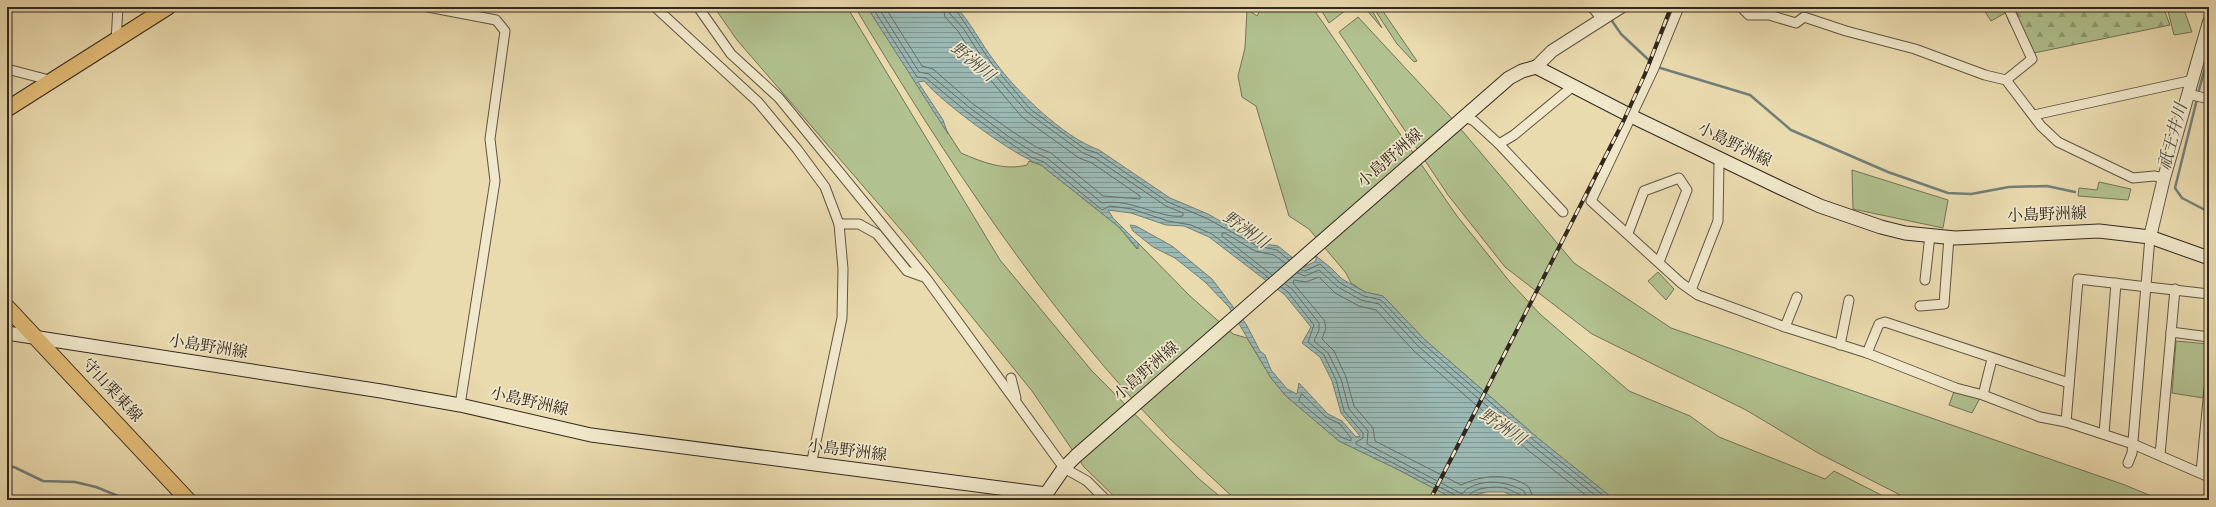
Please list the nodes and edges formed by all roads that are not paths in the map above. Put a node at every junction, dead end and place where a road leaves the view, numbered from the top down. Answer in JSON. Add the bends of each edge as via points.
{"nodes":[{"id":1,"x":118,"y":7,"type":"edge"},
{"id":2,"x":168,"y":7,"type":"edge"},
{"id":3,"x":428,"y":7,"type":"edge"},
{"id":4,"x":655,"y":7,"type":"edge"},
{"id":5,"x":698,"y":7,"type":"edge"},
{"id":6,"x":1592,"y":7,"type":"edge"},
{"id":7,"x":1621,"y":7,"type":"edge"},
{"id":8,"x":1678,"y":7,"type":"edge"},
{"id":9,"x":1741,"y":7,"type":"edge"},
{"id":10,"x":2008,"y":7,"type":"edge"},
{"id":11,"x":1605,"y":16,"type":"junction"},
{"id":12,"x":2209,"y":22,"type":"edge"},
{"id":13,"x":116,"y":41,"type":"junction"},
{"id":14,"x":2205,"y":56,"type":"edge"},
{"id":15,"x":1536,"y":67,"type":"junction"},
{"id":16,"x":7,"y":69,"type":"edge"},
{"id":17,"x":2006,"y":80,"type":"junction"},
{"id":18,"x":2193,"y":80,"type":"junction"},
{"id":19,"x":53,"y":81,"type":"junction"},
{"id":20,"x":1572,"y":86,"type":"junction"},
{"id":21,"x":2198,"y":96,"type":"edge"},
{"id":22,"x":7,"y":109,"type":"edge"},
{"id":23,"x":2034,"y":115,"type":"junction"},
{"id":24,"x":1631,"y":116,"type":"junction"},
{"id":25,"x":1462,"y":120,"type":"junction"},
{"id":26,"x":1499,"y":144,"type":"junction"},
{"id":27,"x":1721,"y":159,"type":"junction"},
{"id":28,"x":2164,"y":178,"type":"junction"},
{"id":29,"x":1563,"y":212,"type":"dead end"},
{"id":30,"x":839,"y":224,"type":"junction"},
{"id":31,"x":1628,"y":233,"type":"junction"},
{"id":32,"x":1930,"y":235,"type":"junction"},
{"id":33,"x":1949,"y":237,"type":"junction"},
{"id":34,"x":2150,"y":237,"type":"junction"},
{"id":35,"x":2209,"y":258,"type":"edge"},
{"id":36,"x":1659,"y":262,"type":"junction"},
{"id":37,"x":926,"y":278,"type":"junction"},
{"id":38,"x":1925,"y":280,"type":"dead end"},
{"id":39,"x":2116,"y":283,"type":"junction"},
{"id":40,"x":2146,"y":286,"type":"junction"},
{"id":41,"x":2174,"y":289,"type":"junction"},
{"id":42,"x":1691,"y":290,"type":"junction"},
{"id":43,"x":2209,"y":294,"type":"edge"},
{"id":44,"x":1797,"y":297,"type":"dead end"},
{"id":45,"x":1849,"y":300,"type":"dead end"},
{"id":46,"x":1920,"y":306,"type":"dead end"},
{"id":47,"x":7,"y":307,"type":"edge"},
{"id":48,"x":1785,"y":327,"type":"junction"},
{"id":49,"x":2171,"y":332,"type":"junction"},
{"id":50,"x":7,"y":333,"type":"edge"},
{"id":51,"x":2209,"y":337,"type":"edge"},
{"id":52,"x":37,"y":339,"type":"junction"},
{"id":53,"x":1840,"y":344,"type":"junction"},
{"id":54,"x":1867,"y":353,"type":"junction"},
{"id":55,"x":1992,"y":359,"type":"junction"},
{"id":56,"x":1012,"y":378,"type":"dead end"},
{"id":57,"x":2069,"y":384,"type":"junction"},
{"id":58,"x":2209,"y":390,"type":"edge"},
{"id":59,"x":1983,"y":395,"type":"junction"},
{"id":60,"x":1016,"y":401,"type":"junction"},
{"id":61,"x":460,"y":405,"type":"junction"},
{"id":62,"x":2066,"y":422,"type":"junction"},
{"id":63,"x":2104,"y":434,"type":"junction"},
{"id":64,"x":2133,"y":444,"type":"junction"},
{"id":65,"x":2160,"y":455,"type":"junction"},
{"id":66,"x":2128,"y":463,"type":"dead end"},
{"id":67,"x":811,"y":465,"type":"junction"},
{"id":68,"x":1064,"y":468,"type":"junction"},
{"id":69,"x":2205,"y":474,"type":"edge"},
{"id":70,"x":1044,"y":497,"type":"edge"},
{"id":71,"x":184,"y":499,"type":"edge"},
{"id":72,"x":1106,"y":500,"type":"edge"}],
"edges":[{"from":1,"to":13,"type":"street"},
{"from":2,"to":13,"type":"main road"},
{"from":3,"to":61,"type":"street","via":[[496,20],[504,31],[490,139],[495,181]]},
{"from":4,"to":30,"type":"street","via":[[758,102],[825,187]]},
{"from":5,"to":37,"type":"street","via":[[731,54],[779,98]]},
{"from":6,"to":11,"type":"street"},
{"from":7,"to":11,"type":"street"},
{"from":8,"to":24,"type":"street","via":[[1655,66]]},
{"from":9,"to":17,"type":"street","via":[[1749,15],[1769,15],[1796,23],[1804,18],[1915,49],[1985,75]]},
{"from":10,"to":17,"type":"street","via":[[2032,59]]},
{"from":11,"to":15,"type":"street","via":[[1552,51]]},
{"from":12,"to":14,"type":"street"},
{"from":13,"to":19,"type":"main road"},
{"from":14,"to":18,"type":"street"},
{"from":15,"to":20,"type":"main road","name":"小島野洲線"},
{"from":15,"to":25,"type":"main road","name":"小島野洲線","via":[[1522,70],[1509,78]]},
{"from":16,"to":19,"type":"street"},
{"from":17,"to":23,"type":"street"},
{"from":18,"to":21,"type":"street"},
{"from":18,"to":23,"type":"street"},
{"from":19,"to":22,"type":"main road"},
{"from":20,"to":24,"type":"main road","name":"小島野洲線"},
{"from":20,"to":26,"type":"street","via":[[1514,135]]},
{"from":21,"to":28,"type":"street"},
{"from":23,"to":28,"type":"street","via":[[2041,126],[2058,142],[2133,178]]},
{"from":24,"to":27,"type":"main road","name":"小島野洲線"},
{"from":24,"to":31,"type":"street","via":[[1592,201]]},
{"from":25,"to":26,"type":"street","via":[[1474,121]]},
{"from":25,"to":68,"type":"main road","name":"小島野洲線"},
{"from":26,"to":29,"type":"street"},
{"from":27,"to":32,"type":"main road","name":"小島野洲線","via":[[1813,203],[1856,220],[1905,233]]},
{"from":27,"to":42,"type":"street","via":[[1718,221]]},
{"from":28,"to":34,"type":"street"},
{"from":30,"to":37,"type":"street","via":[[859,224],[877,234],[907,271]]},
{"from":30,"to":67,"type":"street","via":[[843,269],[842,318]]},
{"from":31,"to":36,"type":"street"},
{"from":31,"to":36,"type":"street","via":[[1644,191],[1679,178],[1687,190]]},
{"from":32,"to":33,"type":"main road","name":"小島野洲線"},
{"from":32,"to":38,"type":"street"},
{"from":33,"to":34,"type":"main road","name":"小島野洲線","via":[[2100,231]]},
{"from":33,"to":46,"type":"street","via":[[1944,304]]},
{"from":34,"to":35,"type":"main road","name":"小島野洲線"},
{"from":34,"to":40,"type":"street"},
{"from":36,"to":42,"type":"street"},
{"from":37,"to":60,"type":"street"},
{"from":39,"to":40,"type":"street"},
{"from":39,"to":57,"type":"street","via":[[2078,279]]},
{"from":39,"to":63,"type":"street"},
{"from":40,"to":41,"type":"street"},
{"from":40,"to":64,"type":"street"},
{"from":41,"to":43,"type":"street"},
{"from":41,"to":49,"type":"street"},
{"from":42,"to":48,"type":"street","via":[[1698,295]]},
{"from":44,"to":48,"type":"street"},
{"from":45,"to":53,"type":"street"},
{"from":47,"to":52,"type":"main road","name":"守山栗東線"},
{"from":48,"to":53,"type":"street"},
{"from":49,"to":51,"type":"street"},
{"from":49,"to":65,"type":"street"},
{"from":50,"to":52,"type":"main road","name":"小島野洲線"},
{"from":52,"to":61,"type":"main road","name":"小島野洲線"},
{"from":52,"to":71,"type":"main road","name":"守山栗東線"},
{"from":53,"to":54,"type":"street"},
{"from":54,"to":55,"type":"street","via":[[1879,324],[1885,322]]},
{"from":54,"to":59,"type":"street","via":[[1956,388]]},
{"from":55,"to":57,"type":"street"},
{"from":55,"to":59,"type":"street"},
{"from":56,"to":60,"type":"street"},
{"from":57,"to":62,"type":"street"},
{"from":58,"to":69,"type":"street"},
{"from":59,"to":62,"type":"street","via":[[2040,417]]},
{"from":60,"to":68,"type":"street"},
{"from":61,"to":67,"type":"main road","name":"小島野洲線","via":[[591,435]]},
{"from":62,"to":63,"type":"street"},
{"from":63,"to":64,"type":"street"},
{"from":64,"to":65,"type":"street"},
{"from":64,"to":66,"type":"street"},
{"from":65,"to":69,"type":"street"},
{"from":67,"to":70,"type":"main road","name":"小島野洲線"},
{"from":68,"to":70,"type":"main road","name":"小島野洲線"},
{"from":68,"to":72,"type":"street","via":[[1087,481]]}]}
